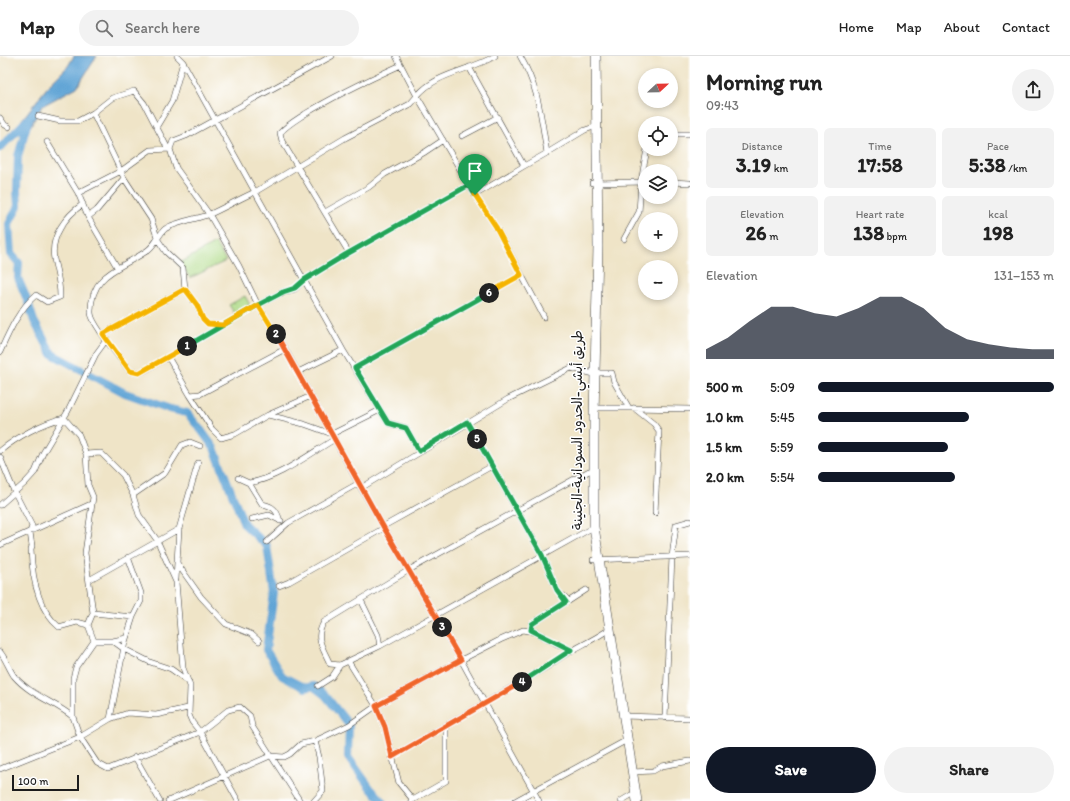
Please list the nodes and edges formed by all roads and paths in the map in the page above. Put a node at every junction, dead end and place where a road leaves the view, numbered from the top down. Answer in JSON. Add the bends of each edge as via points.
{"nodes":[{"id":1,"x":177,"y":56,"type":"edge"},
{"id":2,"x":332,"y":56,"type":"edge"},
{"id":3,"x":397,"y":56,"type":"edge"},
{"id":4,"x":495,"y":56,"type":"edge"},
{"id":5,"x":520,"y":56,"type":"edge"},
{"id":6,"x":590,"y":56,"type":"edge"},
{"id":7,"x":596,"y":56,"type":"edge"},
{"id":8,"x":183,"y":62,"type":"junction"},
{"id":9,"x":401,"y":65,"type":"junction"},
{"id":10,"x":469,"y":67,"type":"junction"},
{"id":11,"x":417,"y":96,"type":"junction"},
{"id":12,"x":93,"y":113,"type":"junction"},
{"id":13,"x":38,"y":116,"type":"dead end"},
{"id":14,"x":498,"y":117,"type":"junction"},
{"id":15,"x":0,"y":118,"type":"edge"},
{"id":16,"x":213,"y":120,"type":"junction"},
{"id":17,"x":157,"y":126,"type":"junction"},
{"id":18,"x":9,"y":127,"type":"dead end"},
{"id":19,"x":594,"y":127,"type":"junction"},
{"id":20,"x":678,"y":134,"type":"edge"},
{"id":21,"x":690,"y":134,"type":"edge"},
{"id":22,"x":462,"y":136,"type":"dead end"},
{"id":23,"x":443,"y":140,"type":"junction"},
{"id":24,"x":47,"y":142,"type":"dead end"},
{"id":25,"x":169,"y":149,"type":"junction"},
{"id":26,"x":547,"y":154,"type":"junction"},
{"id":27,"x":298,"y":166,"type":"junction"},
{"id":28,"x":524,"y":166,"type":"junction"},
{"id":29,"x":121,"y":171,"type":"junction"},
{"id":30,"x":124,"y":178,"type":"junction"},
{"id":31,"x":638,"y":182,"type":"edge"},
{"id":32,"x":678,"y":182,"type":"edge"},
{"id":33,"x":595,"y":183,"type":"junction"},
{"id":34,"x":690,"y":183,"type":"edge"},
{"id":35,"x":469,"y":185,"type":"junction"},
{"id":36,"x":255,"y":192,"type":"junction"},
{"id":37,"x":78,"y":193,"type":"junction"},
{"id":38,"x":475,"y":195,"type":"junction"},
{"id":39,"x":83,"y":204,"type":"junction"},
{"id":40,"x":640,"y":204,"type":"edge"},
{"id":41,"x":324,"y":212,"type":"junction"},
{"id":42,"x":209,"y":214,"type":"junction"},
{"id":43,"x":88,"y":217,"type":"junction"},
{"id":44,"x":624,"y":239,"type":"dead end"},
{"id":45,"x":158,"y":240,"type":"junction"},
{"id":46,"x":349,"y":253,"type":"junction"},
{"id":47,"x":117,"y":267,"type":"junction"},
{"id":48,"x":521,"y":275,"type":"junction"},
{"id":49,"x":304,"y":280,"type":"junction"},
{"id":50,"x":185,"y":289,"type":"junction"},
{"id":51,"x":258,"y":305,"type":"junction"},
{"id":52,"x":544,"y":317,"type":"dead end"},
{"id":53,"x":223,"y":325,"type":"junction"},
{"id":54,"x":103,"y":334,"type":"junction"},
{"id":55,"x":107,"y":339,"type":"junction"},
{"id":56,"x":285,"y":349,"type":"junction"},
{"id":57,"x":343,"y":350,"type":"junction"},
{"id":58,"x":0,"y":352,"type":"edge"},
{"id":59,"x":168,"y":357,"type":"junction"},
{"id":60,"x":355,"y":368,"type":"junction"},
{"id":61,"x":298,"y":372,"type":"junction"},
{"id":62,"x":593,"y":373,"type":"junction"},
{"id":63,"x":190,"y":395,"type":"junction"},
{"id":64,"x":311,"y":396,"type":"junction"},
{"id":65,"x":594,"y":408,"type":"junction"},
{"id":66,"x":631,"y":408,"type":"junction"},
{"id":67,"x":690,"y":409,"type":"edge"},
{"id":68,"x":380,"y":410,"type":"junction"},
{"id":69,"x":268,"y":415,"type":"junction"},
{"id":70,"x":64,"y":418,"type":"junction"},
{"id":71,"x":467,"y":422,"type":"junction"},
{"id":72,"x":333,"y":437,"type":"junction"},
{"id":73,"x":200,"y":446,"type":"dead end"},
{"id":74,"x":0,"y":451,"type":"edge"},
{"id":75,"x":419,"y":451,"type":"junction"},
{"id":76,"x":86,"y":454,"type":"junction"},
{"id":77,"x":0,"y":457,"type":"edge"},
{"id":78,"x":198,"y":463,"type":"dead end"},
{"id":79,"x":492,"y":466,"type":"junction"},
{"id":80,"x":589,"y":471,"type":"junction"},
{"id":81,"x":238,"y":478,"type":"dead end"},
{"id":82,"x":249,"y":483,"type":"junction"},
{"id":83,"x":360,"y":485,"type":"junction"},
{"id":84,"x":14,"y":491,"type":"junction"},
{"id":85,"x":133,"y":495,"type":"junction"},
{"id":86,"x":91,"y":504,"type":"junction"},
{"id":87,"x":0,"y":505,"type":"edge"},
{"id":88,"x":591,"y":508,"type":"junction"},
{"id":89,"x":517,"y":510,"type":"junction"},
{"id":90,"x":655,"y":513,"type":"dead end"},
{"id":91,"x":252,"y":519,"type":"dead end"},
{"id":92,"x":280,"y":521,"type":"junction"},
{"id":93,"x":690,"y":521,"type":"edge"},
{"id":94,"x":288,"y":524,"type":"junction"},
{"id":95,"x":384,"y":527,"type":"junction"},
{"id":96,"x":179,"y":529,"type":"junction"},
{"id":97,"x":590,"y":529,"type":"junction"},
{"id":98,"x":30,"y":532,"type":"junction"},
{"id":99,"x":157,"y":540,"type":"junction"},
{"id":100,"x":267,"y":542,"type":"dead end"},
{"id":101,"x":0,"y":545,"type":"edge"},
{"id":102,"x":542,"y":555,"type":"junction"},
{"id":103,"x":690,"y":556,"type":"edge"},
{"id":104,"x":128,"y":557,"type":"junction"},
{"id":105,"x":672,"y":557,"type":"junction"},
{"id":106,"x":596,"y":559,"type":"junction"},
{"id":107,"x":177,"y":564,"type":"junction"},
{"id":108,"x":409,"y":570,"type":"junction"},
{"id":109,"x":550,"y":575,"type":"junction"},
{"id":110,"x":89,"y":580,"type":"junction"},
{"id":111,"x":176,"y":582,"type":"junction"},
{"id":112,"x":279,"y":586,"type":"dead end"},
{"id":113,"x":586,"y":590,"type":"dead end"},
{"id":114,"x":602,"y":597,"type":"junction"},
{"id":115,"x":361,"y":600,"type":"junction"},
{"id":116,"x":93,"y":613,"type":"junction"},
{"id":117,"x":435,"y":614,"type":"junction"},
{"id":118,"x":133,"y":617,"type":"junction"},
{"id":119,"x":88,"y":625,"type":"junction"},
{"id":120,"x":531,"y":630,"type":"junction"},
{"id":121,"x":605,"y":632,"type":"junction"},
{"id":122,"x":126,"y":638,"type":"junction"},
{"id":123,"x":94,"y":641,"type":"junction"},
{"id":124,"x":113,"y":641,"type":"junction"},
{"id":125,"x":259,"y":641,"type":"dead end"},
{"id":126,"x":380,"y":646,"type":"junction"},
{"id":127,"x":124,"y":649,"type":"junction"},
{"id":128,"x":571,"y":650,"type":"junction"},
{"id":129,"x":0,"y":652,"type":"edge"},
{"id":130,"x":461,"y":660,"type":"junction"},
{"id":131,"x":350,"y":664,"type":"dead end"},
{"id":132,"x":340,"y":665,"type":"junction"},
{"id":133,"x":189,"y":682,"type":"junction"},
{"id":134,"x":318,"y":686,"type":"dead end"},
{"id":135,"x":484,"y":704,"type":"junction"},
{"id":136,"x":376,"y":706,"type":"junction"},
{"id":137,"x":188,"y":708,"type":"junction"},
{"id":138,"x":622,"y":716,"type":"junction"},
{"id":139,"x":73,"y":717,"type":"junction"},
{"id":140,"x":665,"y":718,"type":"junction"},
{"id":141,"x":690,"y":718,"type":"edge"},
{"id":142,"x":110,"y":719,"type":"junction"},
{"id":143,"x":446,"y":727,"type":"junction"},
{"id":144,"x":200,"y":732,"type":"junction"},
{"id":145,"x":80,"y":737,"type":"junction"},
{"id":146,"x":315,"y":741,"type":"junction"},
{"id":147,"x":625,"y":741,"type":"junction"},
{"id":148,"x":270,"y":756,"type":"junction"},
{"id":149,"x":135,"y":757,"type":"junction"},
{"id":150,"x":392,"y":757,"type":"junction"},
{"id":151,"x":690,"y":761,"type":"edge"},
{"id":152,"x":0,"y":769,"type":"edge"},
{"id":153,"x":632,"y":772,"type":"junction"},
{"id":154,"x":225,"y":776,"type":"junction"},
{"id":155,"x":532,"y":791,"type":"junction"},
{"id":156,"x":634,"y":799,"type":"edge"},
{"id":157,"x":160,"y":801,"type":"edge"},
{"id":158,"x":168,"y":801,"type":"edge"},
{"id":159,"x":238,"y":801,"type":"edge"},
{"id":160,"x":300,"y":801,"type":"edge"},
{"id":161,"x":314,"y":801,"type":"edge"},
{"id":162,"x":412,"y":801,"type":"edge"},
{"id":163,"x":515,"y":801,"type":"edge"},
{"id":164,"x":539,"y":801,"type":"edge"},
{"id":165,"x":621,"y":801,"type":"edge"}],
"edges":[{"from":1,"to":8,"type":"street"},
{"from":2,"to":16,"type":"street"},
{"from":3,"to":9,"type":"street"},
{"from":4,"to":10,"type":"street"},
{"from":5,"to":26,"type":"street","via":[[538,96]]},
{"from":6,"to":19,"type":"highway","name":"طريق أبشي-الحدود السودانية-الجنينة"},
{"from":7,"to":19,"type":"highway"},
{"from":8,"to":16,"type":"street"},
{"from":8,"to":17,"type":"street","via":[[172,101]]},
{"from":9,"to":11,"type":"street"},
{"from":9,"to":27,"type":"street","via":[[359,84],[284,127],[280,132],[282,141]]},
{"from":10,"to":11,"type":"street","via":[[441,78]]},
{"from":10,"to":14,"type":"street"},
{"from":11,"to":23,"type":"street"},
{"from":11,"to":27,"type":"street","via":[[410,104]]},
{"from":12,"to":13,"type":"street","via":[[78,121],[60,121]]},
{"from":12,"to":17,"type":"street","via":[[112,98],[134,91]]},
{"from":12,"to":29,"type":"street"},
{"from":14,"to":22,"type":"street"},
{"from":14,"to":28,"type":"street"},
{"from":15,"to":18,"type":"street"},
{"from":16,"to":25,"type":"street","via":[[172,141]]},
{"from":16,"to":36,"type":"street"},
{"from":17,"to":25,"type":"street"},
{"from":19,"to":26,"type":"street"},
{"from":19,"to":33,"type":"highway","name":"طريق أبشي-الحدود السودانية-الجنينة"},
{"from":20,"to":21,"type":"street"},
{"from":23,"to":35,"type":"street"},
{"from":23,"to":41,"type":"street"},
{"from":24,"to":37,"type":"street"},
{"from":25,"to":29,"type":"street","via":[[150,150]]},
{"from":25,"to":42,"type":"street","via":[[176,168]]},
{"from":26,"to":28,"type":"street"},
{"from":27,"to":36,"type":"street"},
{"from":27,"to":41,"type":"street"},
{"from":28,"to":38,"type":"street"},
{"from":29,"to":30,"type":"street"},
{"from":29,"to":37,"type":"street"},
{"from":30,"to":43,"type":"street"},
{"from":30,"to":45,"type":"street","via":[[151,219]]},
{"from":31,"to":33,"type":"street"},
{"from":32,"to":34,"type":"street"},
{"from":33,"to":62,"type":"highway","name":"طريق أبشي-الحدود السودانية-الجنينة"},
{"from":35,"to":38,"type":"street"},
{"from":35,"to":46,"type":"street"},
{"from":36,"to":42,"type":"street"},
{"from":36,"to":49,"type":"street"},
{"from":37,"to":39,"type":"street"},
{"from":38,"to":48,"type":"street","via":[[496,227]]},
{"from":39,"to":43,"type":"street"},
{"from":39,"to":58,"type":"street","via":[[64,220],[57,236],[54,252],[60,297],[47,302],[36,295],[28,302],[8,333]]},
{"from":40,"to":44,"type":"street","via":[[639,212]]},
{"from":41,"to":46,"type":"street"},
{"from":42,"to":45,"type":"street","via":[[166,229]]},
{"from":42,"to":51,"type":"street"},
{"from":43,"to":47,"type":"street"},
{"from":45,"to":47,"type":"street","via":[[134,260]]},
{"from":45,"to":50,"type":"street","via":[[166,252],[183,268]]},
{"from":46,"to":49,"type":"street"},
{"from":47,"to":54,"type":"street","via":[[99,282],[92,304],[92,320]]},
{"from":48,"to":52,"type":"street"},
{"from":48,"to":60,"type":"street"},
{"from":49,"to":51,"type":"street","via":[[295,288]]},
{"from":49,"to":57,"type":"street"},
{"from":50,"to":53,"type":"street","via":[[208,324]]},
{"from":50,"to":54,"type":"street"},
{"from":51,"to":53,"type":"street"},
{"from":51,"to":56,"type":"street"},
{"from":53,"to":59,"type":"street"},
{"from":54,"to":55,"type":"street"},
{"from":55,"to":59,"type":"street","via":[[130,371],[139,373]]},
{"from":55,"to":70,"type":"street","via":[[96,354]]},
{"from":56,"to":61,"type":"street"},
{"from":56,"to":63,"type":"street","via":[[200,394]]},
{"from":57,"to":60,"type":"street"},
{"from":57,"to":61,"type":"street"},
{"from":59,"to":63,"type":"street"},
{"from":60,"to":68,"type":"street"},
{"from":61,"to":64,"type":"street"},
{"from":62,"to":65,"type":"highway"},
{"from":62,"to":66,"type":"street","via":[[612,373],[614,382]]},
{"from":62,"to":71,"type":"street","via":[[570,368]]},
{"from":62,"to":80,"type":"highway","name":"طريق أبشي-الحدود السودانية-الجنينة"},
{"from":63,"to":69,"type":"street","via":[[212,429],[221,438],[235,434]]},
{"from":64,"to":69,"type":"street"},
{"from":64,"to":72,"type":"street"},
{"from":65,"to":66,"type":"street"},
{"from":65,"to":88,"type":"highway"},
{"from":66,"to":67,"type":"street"},
{"from":66,"to":90,"type":"street","via":[[654,424],[659,431]]},
{"from":68,"to":72,"type":"street"},
{"from":68,"to":75,"type":"street","via":[[388,423],[406,428]]},
{"from":69,"to":72,"type":"street","via":[[304,424]]},
{"from":70,"to":74,"type":"street","via":[[31,431]]},
{"from":70,"to":76,"type":"street","via":[[79,435]]},
{"from":70,"to":84,"type":"street","via":[[30,478]]},
{"from":71,"to":75,"type":"street"},
{"from":71,"to":79,"type":"street"},
{"from":72,"to":82,"type":"street","via":[[275,474]]},
{"from":72,"to":83,"type":"street"},
{"from":73,"to":85,"type":"street","via":[[190,442],[182,445],[166,473]]},
{"from":75,"to":83,"type":"street"},
{"from":76,"to":85,"type":"street","via":[[101,453],[123,475]]},
{"from":76,"to":86,"type":"street","via":[[88,485],[93,497]]},
{"from":77,"to":84,"type":"street"},
{"from":78,"to":96,"type":"street"},
{"from":79,"to":89,"type":"street"},
{"from":79,"to":95,"type":"street"},
{"from":80,"to":88,"type":"highway","name":"طريق أبشي-الحدود السودانية-الجنينة"},
{"from":80,"to":89,"type":"street"},
{"from":81,"to":82,"type":"street"},
{"from":82,"to":92,"type":"street","via":[[262,504],[272,506],[278,513]]},
{"from":83,"to":94,"type":"street"},
{"from":83,"to":95,"type":"street"},
{"from":84,"to":87,"type":"street","via":[[10,498]]},
{"from":84,"to":98,"type":"street","via":[[32,526]]},
{"from":85,"to":99,"type":"street","via":[[139,515]]},
{"from":86,"to":98,"type":"street"},
{"from":86,"to":110,"type":"street","via":[[85,553]]},
{"from":88,"to":97,"type":"highway","name":"طريق أبشي-الحدود السودانية-الجنينة"},
{"from":88,"to":106,"type":"highway"},
{"from":89,"to":102,"type":"street"},
{"from":89,"to":108,"type":"street"},
{"from":91,"to":92,"type":"street","via":[[269,515]]},
{"from":92,"to":94,"type":"street"},
{"from":93,"to":105,"type":"street","via":[[676,525]]},
{"from":94,"to":100,"type":"street"},
{"from":95,"to":108,"type":"street"},
{"from":95,"to":112,"type":"street"},
{"from":96,"to":99,"type":"street"},
{"from":96,"to":107,"type":"street"},
{"from":97,"to":102,"type":"street"},
{"from":97,"to":106,"type":"highway","name":"طريق أبشي-الحدود السودانية-الجنينة"},
{"from":98,"to":101,"type":"street"},
{"from":98,"to":119,"type":"street","via":[[32,572],[41,603],[50,620],[59,627],[77,622]]},
{"from":99,"to":104,"type":"street"},
{"from":99,"to":111,"type":"street"},
{"from":102,"to":109,"type":"street"},
{"from":102,"to":117,"type":"street","via":[[500,581]]},
{"from":103,"to":105,"type":"street"},
{"from":104,"to":110,"type":"street"},
{"from":104,"to":118,"type":"street","via":[[141,593],[141,601]]},
{"from":105,"to":106,"type":"street"},
{"from":105,"to":140,"type":"street"},
{"from":106,"to":114,"type":"highway","name":"طريق أبشي-الحدود السودانية-الجنينة"},
{"from":107,"to":111,"type":"street"},
{"from":107,"to":125,"type":"street","via":[[201,597],[226,624],[251,634]]},
{"from":108,"to":115,"type":"street"},
{"from":108,"to":117,"type":"street"},
{"from":109,"to":113,"type":"street","via":[[569,601]]},
{"from":109,"to":120,"type":"street","via":[[566,602],[532,624]]},
{"from":110,"to":116,"type":"street"},
{"from":111,"to":133,"type":"street","via":[[183,668]]},
{"from":114,"to":121,"type":"highway","name":"طريق أبشي-الحدود السودانية-الجنينة"},
{"from":114,"to":138,"type":"highway"},
{"from":115,"to":126,"type":"street","via":[[378,635]]},
{"from":115,"to":132,"type":"street","via":[[324,622],[319,629],[318,636],[330,664]]},
{"from":116,"to":118,"type":"street"},
{"from":116,"to":119,"type":"street"},
{"from":117,"to":126,"type":"street"},
{"from":117,"to":130,"type":"street"},
{"from":118,"to":122,"type":"street"},
{"from":119,"to":123,"type":"street"},
{"from":120,"to":128,"type":"street"},
{"from":120,"to":130,"type":"street","via":[[523,630]]},
{"from":121,"to":128,"type":"street"},
{"from":121,"to":147,"type":"highway","name":"طريق أبشي-الحدود السودانية-الجنينة"},
{"from":122,"to":124,"type":"street"},
{"from":122,"to":127,"type":"street"},
{"from":123,"to":124,"type":"street"},
{"from":123,"to":139,"type":"street","via":[[76,667],[73,678]]},
{"from":124,"to":127,"type":"street"},
{"from":126,"to":132,"type":"street"},
{"from":127,"to":133,"type":"street","via":[[171,669]]},
{"from":127,"to":142,"type":"street"},
{"from":128,"to":135,"type":"street"},
{"from":129,"to":139,"type":"street","via":[[18,680]]},
{"from":130,"to":135,"type":"street"},
{"from":130,"to":136,"type":"street"},
{"from":131,"to":136,"type":"street"},
{"from":132,"to":134,"type":"street","via":[[332,677]]},
{"from":133,"to":137,"type":"street"},
{"from":135,"to":143,"type":"street"},
{"from":135,"to":155,"type":"street"},
{"from":136,"to":146,"type":"street","via":[[361,719]]},
{"from":136,"to":150,"type":"street","via":[[385,727]]},
{"from":137,"to":142,"type":"street","via":[[156,715],[128,714]]},
{"from":137,"to":144,"type":"street","via":[[192,722]]},
{"from":138,"to":140,"type":"street"},
{"from":138,"to":147,"type":"highway"},
{"from":139,"to":145,"type":"street"},
{"from":140,"to":141,"type":"street"},
{"from":142,"to":145,"type":"street"},
{"from":143,"to":150,"type":"street"},
{"from":143,"to":162,"type":"street","via":[[446,781]]},
{"from":144,"to":148,"type":"street","via":[[228,710],[240,707],[250,716],[252,726]]},
{"from":144,"to":149,"type":"street"},
{"from":144,"to":154,"type":"street"},
{"from":145,"to":149,"type":"street","via":[[97,763],[108,769]]},
{"from":145,"to":152,"type":"street"},
{"from":146,"to":148,"type":"street","via":[[301,744],[284,757]]},
{"from":146,"to":161,"type":"street","via":[[324,791]]},
{"from":147,"to":153,"type":"highway"},
{"from":147,"to":155,"type":"street"},
{"from":147,"to":156,"type":"highway","name":"طريق أبشي-الحدود السودانية-الجنينة"},
{"from":148,"to":154,"type":"street"},
{"from":148,"to":160,"type":"street"},
{"from":149,"to":157,"type":"street"},
{"from":150,"to":162,"type":"street","via":[[399,782]]},
{"from":151,"to":153,"type":"street","via":[[662,766],[653,771]]},
{"from":153,"to":156,"type":"highway"},
{"from":154,"to":158,"type":"street"},
{"from":154,"to":159,"type":"street"},
{"from":155,"to":163,"type":"street"},
{"from":155,"to":164,"type":"street"},
{"from":156,"to":165,"type":"street"}]}
